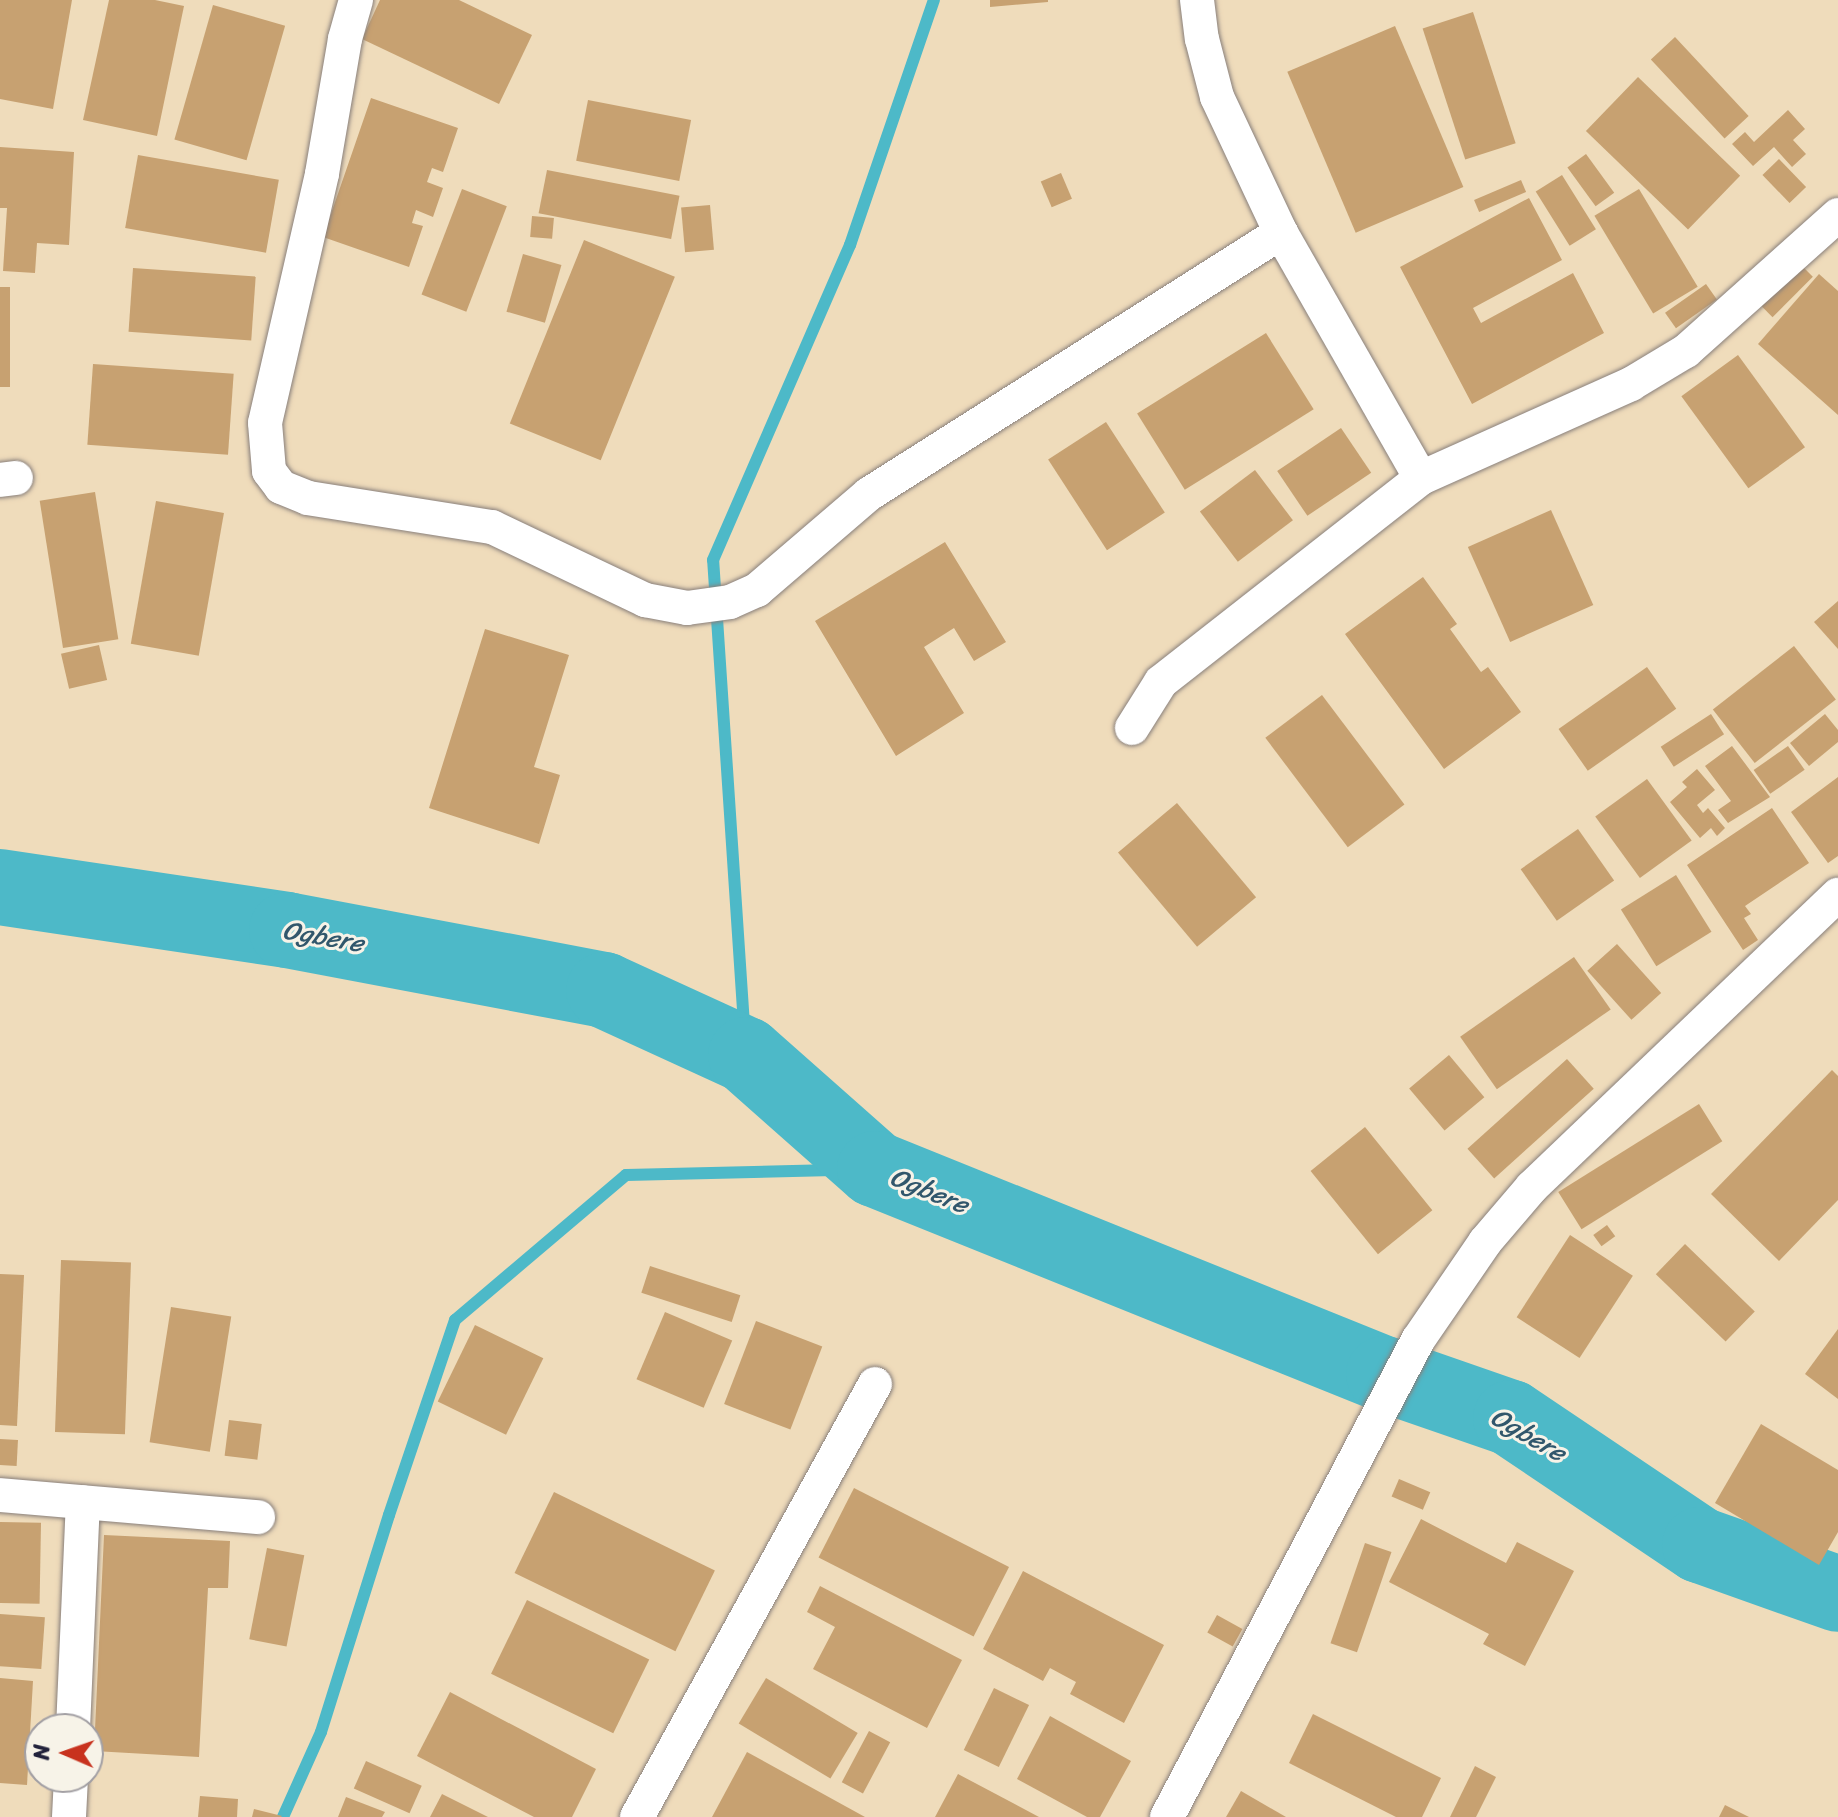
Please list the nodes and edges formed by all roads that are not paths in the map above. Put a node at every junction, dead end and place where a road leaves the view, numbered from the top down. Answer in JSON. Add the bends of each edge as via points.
{"nodes":[{"id":1,"x":356,"y":0,"type":"edge"},
{"id":2,"x":1197,"y":0,"type":"edge"},
{"id":3,"x":1838,"y":215,"type":"edge"},
{"id":4,"x":1281,"y":233,"type":"junction"},
{"id":5,"x":1421,"y":478,"type":"junction"},
{"id":6,"x":1132,"y":728,"type":"dead end"},
{"id":7,"x":1838,"y":895,"type":"edge"},
{"id":8,"x":875,"y":1384,"type":"dead end"},
{"id":9,"x":0,"y":1495,"type":"edge"},
{"id":10,"x":83,"y":1502,"type":"junction"},
{"id":11,"x":258,"y":1517,"type":"dead end"},
{"id":12,"x":74,"y":1713,"type":"edge"},
{"id":13,"x":70,"y":1793,"type":"edge"},
{"id":14,"x":69,"y":1817,"type":"edge"},
{"id":15,"x":637,"y":1817,"type":"edge"},
{"id":16,"x":1167,"y":1817,"type":"edge"}],
"edges":[{"from":1,"to":4,"type":"street","via":[[265,423],[269,471],[281,487],[308,498],[492,527],[645,600],[687,608],[730,602],[757,590],[869,494]]},
{"from":2,"to":4,"type":"street","via":[[1217,97]]},
{"from":3,"to":5,"type":"street","via":[[1686,351],[1631,384]]},
{"from":4,"to":5,"type":"street"},
{"from":5,"to":6,"type":"street","via":[[1161,682]]},
{"from":7,"to":16,"type":"street","via":[[1532,1187],[1485,1242],[1418,1340]]},
{"from":8,"to":15,"type":"street"},
{"from":9,"to":10,"type":"street"},
{"from":10,"to":11,"type":"street"},
{"from":10,"to":12,"type":"street"},
{"from":13,"to":14,"type":"street"}]}
